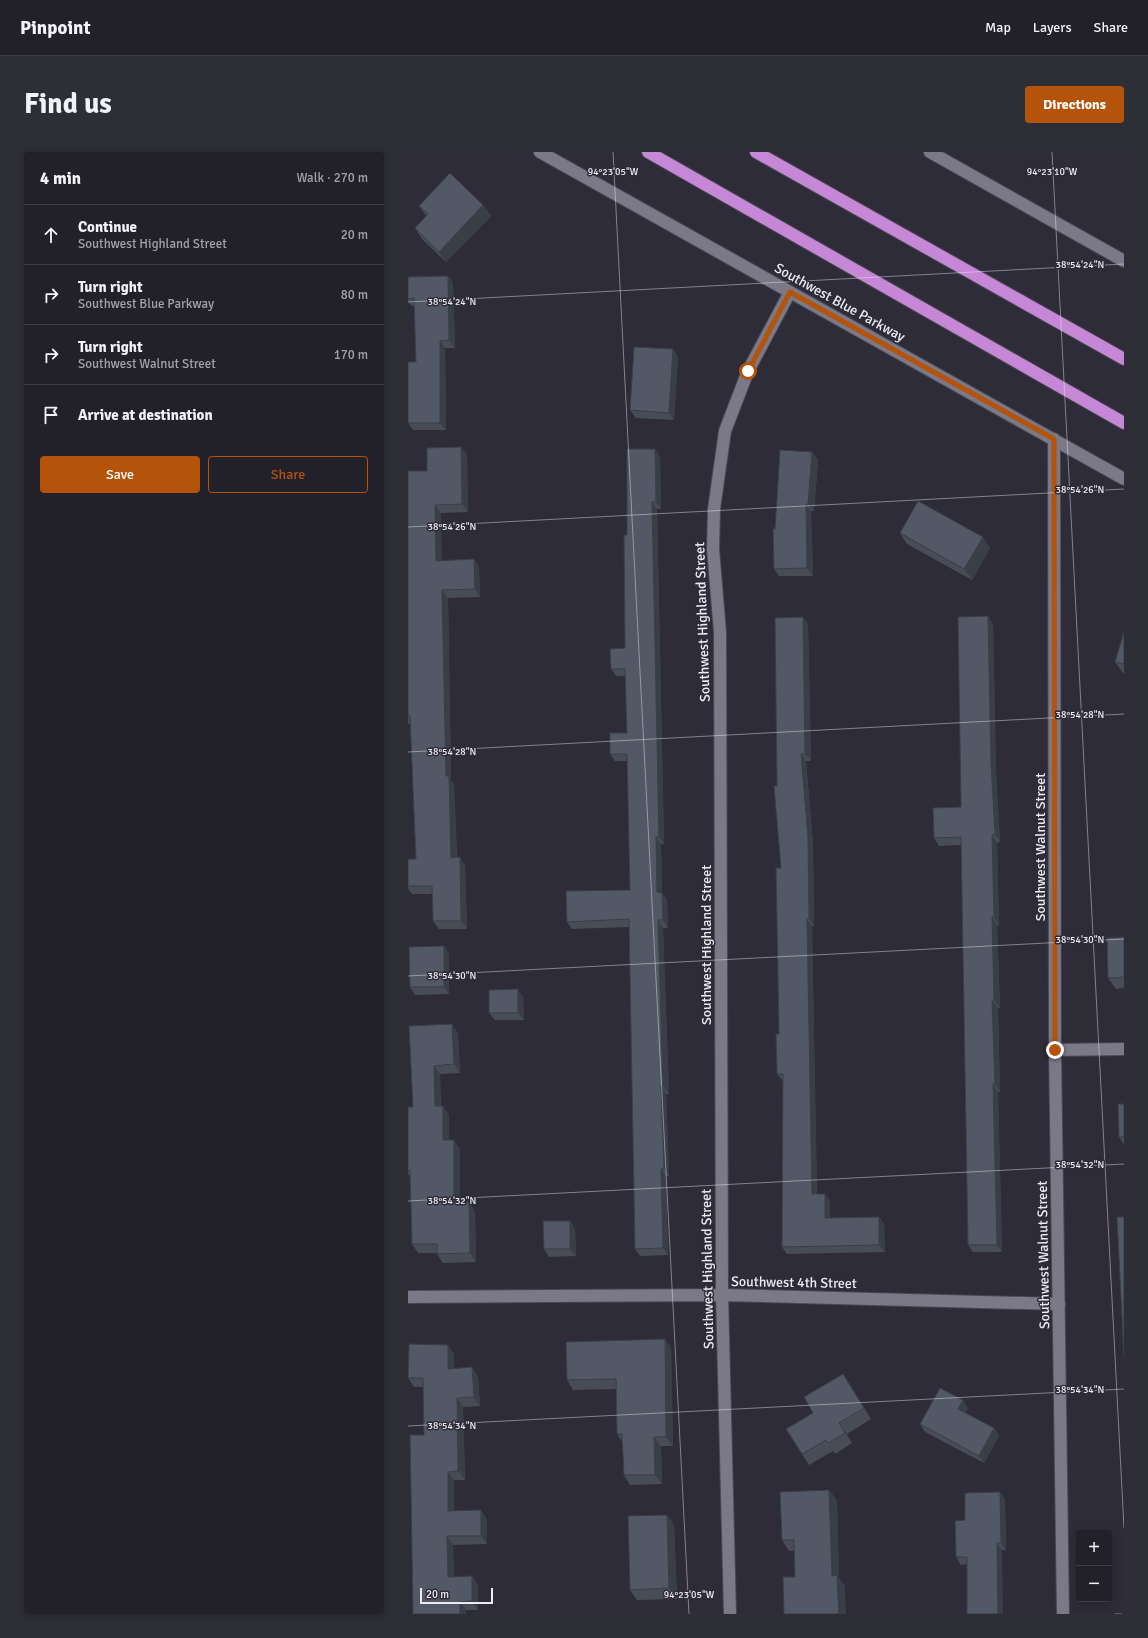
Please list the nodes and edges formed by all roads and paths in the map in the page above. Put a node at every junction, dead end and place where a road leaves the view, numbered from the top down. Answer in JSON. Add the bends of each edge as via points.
{"nodes":[{"id":1,"x":540,"y":152,"type":"edge"},
{"id":2,"x":648,"y":152,"type":"edge"},
{"id":3,"x":756,"y":152,"type":"edge"},
{"id":4,"x":930,"y":152,"type":"edge"},
{"id":5,"x":1124,"y":260,"type":"edge"},
{"id":6,"x":790,"y":292,"type":"junction"},
{"id":7,"x":1124,"y":359,"type":"edge"},
{"id":8,"x":1124,"y":423,"type":"edge"},
{"id":9,"x":1054,"y":439,"type":"junction"},
{"id":10,"x":1124,"y":479,"type":"edge"},
{"id":11,"x":1124,"y":1049,"type":"edge"},
{"id":12,"x":1055,"y":1050,"type":"junction"},
{"id":13,"x":722,"y":1295,"type":"junction"},
{"id":14,"x":408,"y":1297,"type":"edge"},
{"id":15,"x":1059,"y":1304,"type":"junction"},
{"id":16,"x":730,"y":1614,"type":"edge"},
{"id":17,"x":1063,"y":1614,"type":"edge"}],
"edges":[{"from":1,"to":6,"type":"street","name":"Southwest Blue Parkway"},
{"from":2,"to":8,"type":"highway"},
{"from":3,"to":7,"type":"highway"},
{"from":4,"to":5,"type":"street"},
{"from":6,"to":9,"type":"street","name":"Southwest Blue Parkway"},
{"from":6,"to":13,"type":"street","name":"Southwest Highland Street","via":[[748,371],[725,431],[714,509],[715,582],[720,632]]},
{"from":9,"to":10,"type":"street","name":"Southwest Blue Parkway"},
{"from":9,"to":12,"type":"street","name":"Southwest Walnut Street"},
{"from":11,"to":12,"type":"street"},
{"from":12,"to":15,"type":"street","name":"Southwest Walnut Street"},
{"from":13,"to":14,"type":"street","name":"Southwest 4th Street"},
{"from":13,"to":15,"type":"street","name":"Southwest 4th Street"},
{"from":13,"to":16,"type":"street","name":"Southwest Highland Street"},
{"from":15,"to":17,"type":"street","name":"Southwest Walnut Street"}]}
